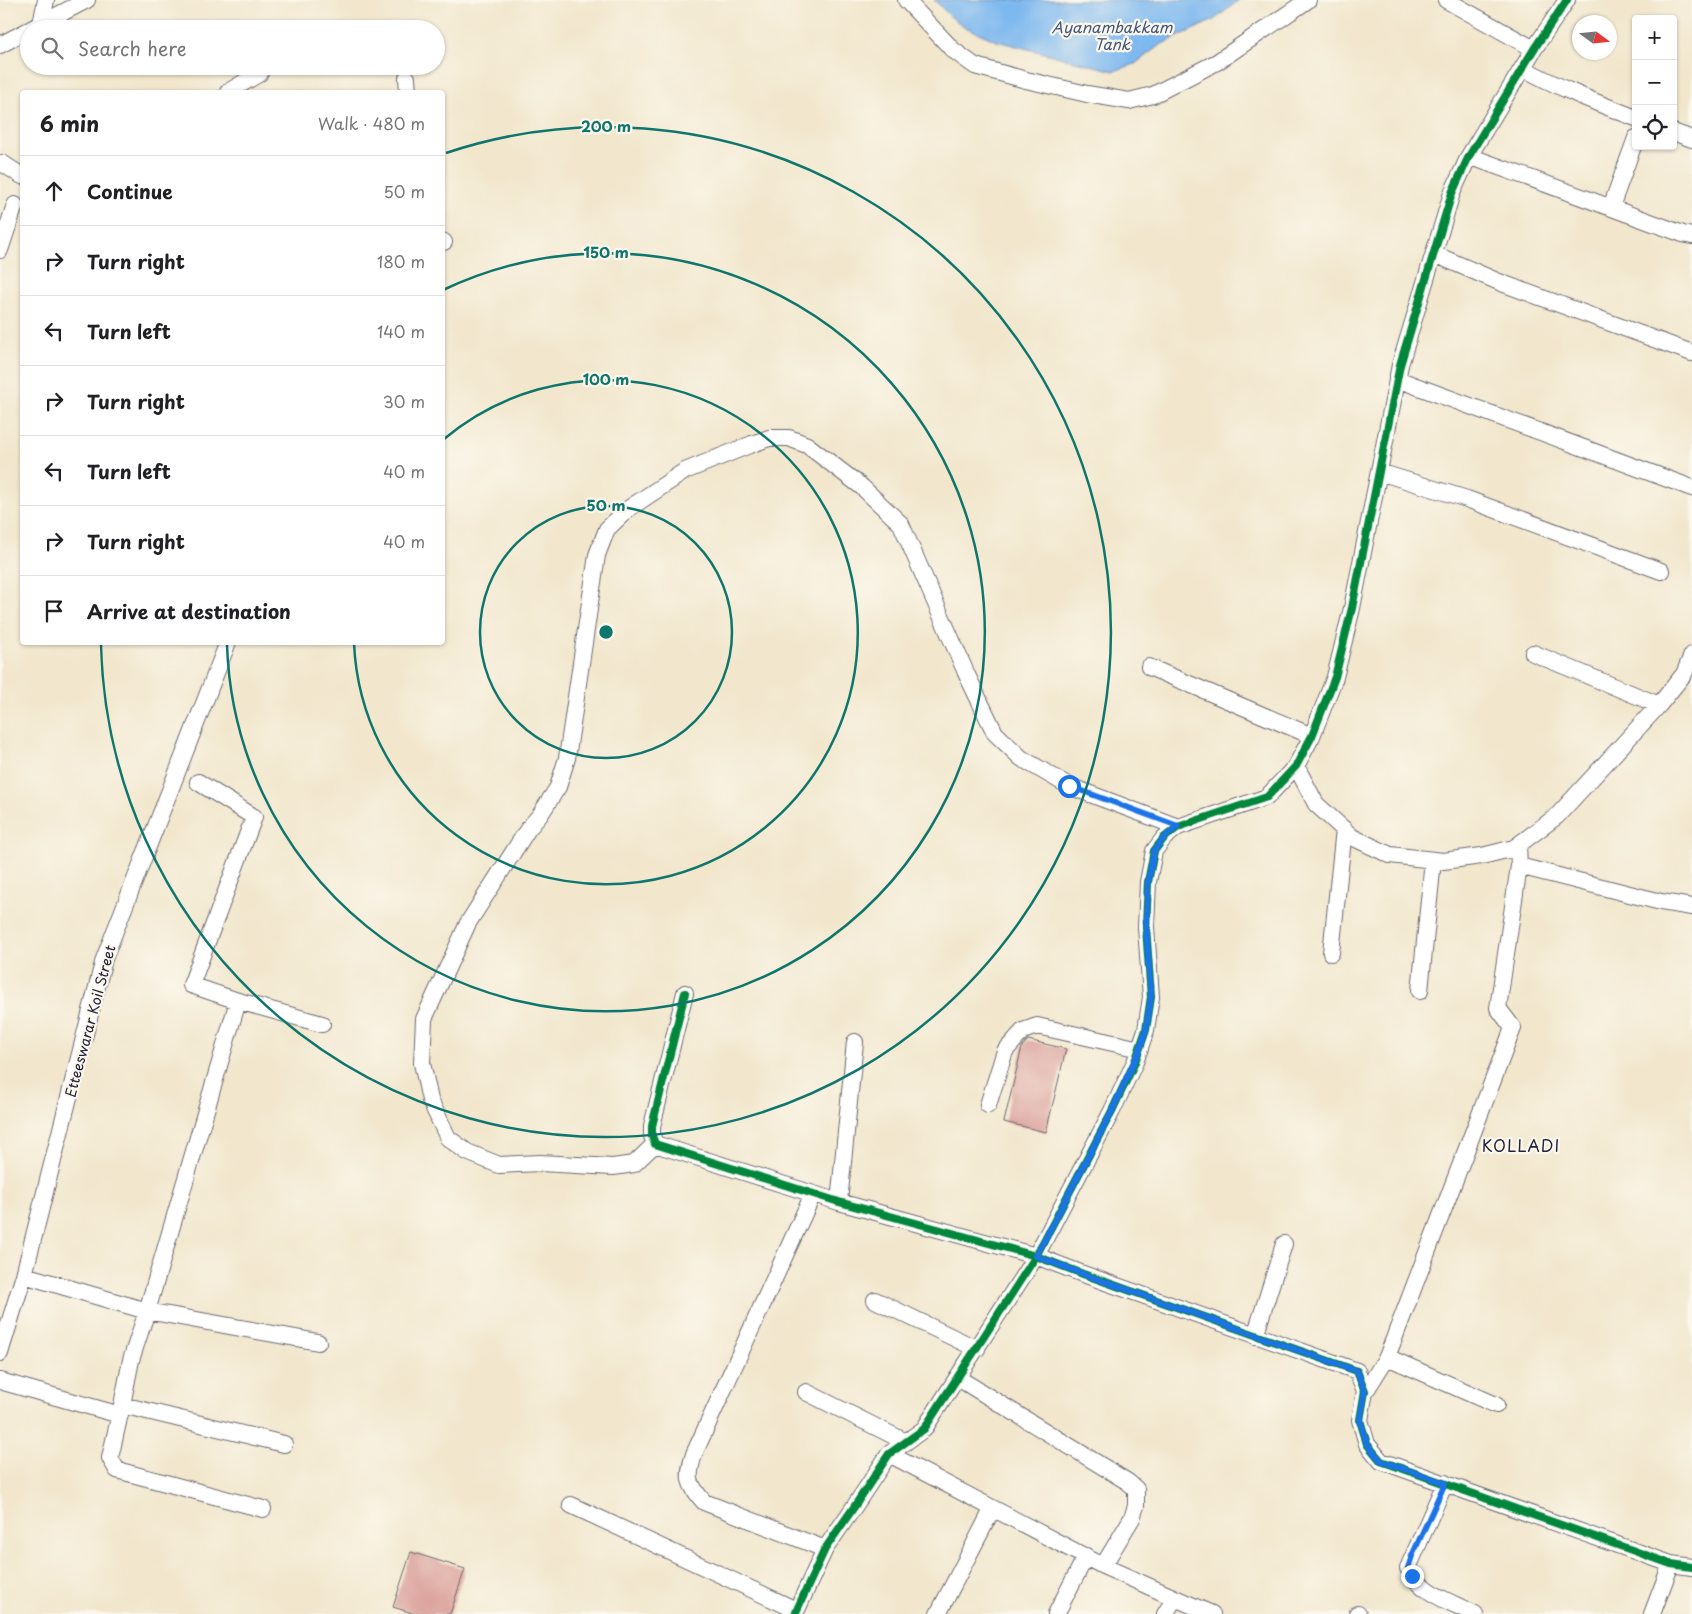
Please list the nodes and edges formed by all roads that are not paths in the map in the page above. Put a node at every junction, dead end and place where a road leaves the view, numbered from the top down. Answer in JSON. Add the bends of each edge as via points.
{"nodes":[{"id":1,"x":46,"y":0,"type":"edge"},
{"id":2,"x":88,"y":0,"type":"edge"},
{"id":3,"x":906,"y":0,"type":"edge"},
{"id":4,"x":1308,"y":0,"type":"edge"},
{"id":5,"x":1446,"y":0,"type":"edge"},
{"id":6,"x":1567,"y":0,"type":"edge"},
{"id":7,"x":37,"y":20,"type":"edge"},
{"id":8,"x":49,"y":20,"type":"edge"},
{"id":9,"x":20,"y":35,"type":"edge"},
{"id":10,"x":0,"y":45,"type":"edge"},
{"id":11,"x":1534,"y":49,"type":"junction"},
{"id":12,"x":1523,"y":68,"type":"junction"},
{"id":13,"x":257,"y":75,"type":"edge"},
{"id":14,"x":231,"y":90,"type":"edge"},
{"id":15,"x":1632,"y":116,"type":"edge"},
{"id":16,"x":1677,"y":133,"type":"edge"},
{"id":17,"x":1692,"y":139,"type":"edge"},
{"id":18,"x":1632,"y":149,"type":"edge"},
{"id":19,"x":1469,"y":156,"type":"junction"},
{"id":20,"x":0,"y":164,"type":"edge"},
{"id":21,"x":20,"y":175,"type":"edge"},
{"id":22,"x":19,"y":203,"type":"edge"},
{"id":23,"x":1611,"y":208,"type":"junction"},
{"id":24,"x":0,"y":212,"type":"edge"},
{"id":25,"x":1692,"y":236,"type":"edge"},
{"id":26,"x":0,"y":250,"type":"edge"},
{"id":27,"x":1434,"y":254,"type":"junction"},
{"id":28,"x":1692,"y":354,"type":"edge"},
{"id":29,"x":1397,"y":379,"type":"junction"},
{"id":30,"x":1379,"y":472,"type":"junction"},
{"id":31,"x":1692,"y":488,"type":"edge"},
{"id":32,"x":1661,"y":571,"type":"dead end"},
{"id":33,"x":227,"y":645,"type":"edge"},
{"id":34,"x":1533,"y":653,"type":"dead end"},
{"id":35,"x":1692,"y":655,"type":"edge"},
{"id":36,"x":1149,"y":667,"type":"dead end"},
{"id":37,"x":1688,"y":676,"type":"edge"},
{"id":38,"x":1660,"y":705,"type":"junction"},
{"id":39,"x":1312,"y":736,"type":"junction"},
{"id":40,"x":1296,"y":766,"type":"junction"},
{"id":41,"x":198,"y":782,"type":"dead end"},
{"id":42,"x":1178,"y":826,"type":"junction"},
{"id":43,"x":1344,"y":829,"type":"junction"},
{"id":44,"x":1518,"y":845,"type":"junction"},
{"id":45,"x":1433,"y":860,"type":"junction"},
{"id":46,"x":1519,"y":866,"type":"junction"},
{"id":47,"x":1692,"y":907,"type":"edge"},
{"id":48,"x":1330,"y":953,"type":"dead end"},
{"id":49,"x":1420,"y":991,"type":"dead end"},
{"id":50,"x":685,"y":993,"type":"dead end"},
{"id":51,"x":238,"y":1001,"type":"junction"},
{"id":52,"x":322,"y":1024,"type":"dead end"},
{"id":53,"x":855,"y":1042,"type":"dead end"},
{"id":54,"x":1140,"y":1049,"type":"junction"},
{"id":55,"x":988,"y":1105,"type":"dead end"},
{"id":56,"x":655,"y":1144,"type":"junction"},
{"id":57,"x":813,"y":1194,"type":"junction"},
{"id":58,"x":839,"y":1202,"type":"junction"},
{"id":59,"x":1284,"y":1244,"type":"dead end"},
{"id":60,"x":1036,"y":1256,"type":"junction"},
{"id":61,"x":24,"y":1274,"type":"junction"},
{"id":62,"x":875,"y":1300,"type":"dead end"},
{"id":63,"x":147,"y":1311,"type":"junction"},
{"id":64,"x":1255,"y":1336,"type":"junction"},
{"id":65,"x":318,"y":1342,"type":"dead end"},
{"id":66,"x":977,"y":1349,"type":"junction"},
{"id":67,"x":0,"y":1353,"type":"edge"},
{"id":68,"x":1387,"y":1357,"type":"junction"},
{"id":69,"x":958,"y":1378,"type":"junction"},
{"id":70,"x":0,"y":1381,"type":"edge"},
{"id":71,"x":806,"y":1392,"type":"dead end"},
{"id":72,"x":1365,"y":1392,"type":"junction"},
{"id":73,"x":1496,"y":1405,"type":"dead end"},
{"id":74,"x":121,"y":1410,"type":"junction"},
{"id":75,"x":906,"y":1442,"type":"junction"},
{"id":76,"x":284,"y":1444,"type":"dead end"},
{"id":77,"x":889,"y":1454,"type":"junction"},
{"id":78,"x":1445,"y":1483,"type":"junction"},
{"id":79,"x":572,"y":1505,"type":"dead end"},
{"id":80,"x":262,"y":1509,"type":"dead end"},
{"id":81,"x":992,"y":1510,"type":"junction"},
{"id":82,"x":824,"y":1549,"type":"junction"},
{"id":83,"x":1086,"y":1556,"type":"junction"},
{"id":84,"x":1672,"y":1564,"type":"junction"},
{"id":85,"x":1103,"y":1566,"type":"junction"},
{"id":86,"x":1692,"y":1567,"type":"edge"},
{"id":87,"x":1175,"y":1598,"type":"junction"},
{"id":88,"x":796,"y":1612,"type":"edge"},
{"id":89,"x":938,"y":1614,"type":"edge"},
{"id":90,"x":1056,"y":1614,"type":"edge"},
{"id":91,"x":1166,"y":1614,"type":"edge"},
{"id":92,"x":1212,"y":1614,"type":"edge"},
{"id":93,"x":1475,"y":1614,"type":"edge"},
{"id":94,"x":1652,"y":1614,"type":"edge"}],
"edges":[{"from":1,"to":7,"type":"street"},
{"from":2,"to":8,"type":"street"},
{"from":3,"to":4,"type":"street","via":[[953,50],[975,66],[1129,101],[1154,95],[1217,62]]},
{"from":5,"to":11,"type":"street"},
{"from":6,"to":11,"type":"street"},
{"from":9,"to":10,"type":"street"},
{"from":11,"to":12,"type":"street"},
{"from":12,"to":15,"type":"street","via":[[1550,84]]},
{"from":12,"to":19,"type":"street"},
{"from":13,"to":14,"type":"street"},
{"from":16,"to":17,"type":"street"},
{"from":18,"to":23,"type":"street"},
{"from":19,"to":23,"type":"street"},
{"from":19,"to":27,"type":"street","via":[[1452,193]]},
{"from":20,"to":21,"type":"street"},
{"from":22,"to":24,"type":"street"},
{"from":22,"to":26,"type":"street"},
{"from":23,"to":25,"type":"street"},
{"from":27,"to":28,"type":"street","via":[[1499,282]]},
{"from":27,"to":29,"type":"street"},
{"from":29,"to":30,"type":"street"},
{"from":29,"to":31,"type":"street"},
{"from":30,"to":32,"type":"street","via":[[1467,499]]},
{"from":30,"to":39,"type":"street","via":[[1335,677]]},
{"from":33,"to":61,"type":"street","name":"Etteeswarar Koil Street","via":[[104,959]]},
{"from":34,"to":38,"type":"street"},
{"from":35,"to":37,"type":"street"},
{"from":36,"to":39,"type":"street"},
{"from":37,"to":38,"type":"street"},
{"from":38,"to":44,"type":"street","via":[[1557,816]]},
{"from":39,"to":40,"type":"street"},
{"from":40,"to":42,"type":"street","via":[[1267,797]]},
{"from":40,"to":43,"type":"street","via":[[1316,804]]},
{"from":41,"to":51,"type":"street","via":[[254,817],[191,985]]},
{"from":42,"to":54,"type":"street","via":[[1154,851],[1148,882],[1146,926],[1151,997]]},
{"from":42,"to":56,"type":"street","via":[[1069,786],[1021,758],[995,733],[901,524],[862,487],[808,445],[789,438],[769,438],[685,471],[628,509],[608,529],[597,555],[567,758],[558,787],[468,923],[424,1019],[422,1054],[430,1100],[448,1138],[468,1152],[499,1165],[540,1163],[596,1167],[634,1164]]},
{"from":43,"to":45,"type":"street","via":[[1352,837],[1390,855]]},
{"from":43,"to":48,"type":"street"},
{"from":44,"to":45,"type":"street","via":[[1482,856]]},
{"from":44,"to":46,"type":"street"},
{"from":45,"to":49,"type":"street"},
{"from":46,"to":47,"type":"street"},
{"from":46,"to":68,"type":"street","via":[[1498,1008],[1513,1028]]},
{"from":50,"to":56,"type":"street","via":[[652,1126]]},
{"from":51,"to":52,"type":"street"},
{"from":51,"to":63,"type":"street"},
{"from":53,"to":58,"type":"street"},
{"from":54,"to":55,"type":"street","via":[[1037,1026],[1023,1031],[1005,1051]]},
{"from":54,"to":60,"type":"street","via":[[1112,1111]]},
{"from":56,"to":57,"type":"street"},
{"from":57,"to":58,"type":"street"},
{"from":57,"to":82,"type":"street","via":[[694,1454],[689,1472],[692,1489],[704,1502]]},
{"from":58,"to":60,"type":"street"},
{"from":59,"to":64,"type":"street"},
{"from":60,"to":64,"type":"street"},
{"from":60,"to":66,"type":"street"},
{"from":61,"to":63,"type":"street"},
{"from":61,"to":67,"type":"street","name":"Etteeswarar Koil Street"},
{"from":62,"to":66,"type":"street"},
{"from":63,"to":65,"type":"street"},
{"from":63,"to":74,"type":"street","via":[[131,1360]]},
{"from":64,"to":72,"type":"street","via":[[1357,1371]]},
{"from":66,"to":69,"type":"street"},
{"from":68,"to":72,"type":"street"},
{"from":68,"to":73,"type":"street"},
{"from":69,"to":75,"type":"street","via":[[924,1429]]},
{"from":69,"to":85,"type":"street","via":[[1136,1489],[1132,1518]]},
{"from":70,"to":74,"type":"street"},
{"from":71,"to":75,"type":"street"},
{"from":72,"to":78,"type":"street","via":[[1360,1420],[1367,1444],[1381,1461]]},
{"from":74,"to":76,"type":"street"},
{"from":74,"to":80,"type":"street","via":[[110,1458],[117,1470]]},
{"from":75,"to":77,"type":"street"},
{"from":77,"to":81,"type":"street"},
{"from":77,"to":82,"type":"street"},
{"from":78,"to":84,"type":"street"},
{"from":78,"to":93,"type":"street","via":[[1408,1568],[1425,1589]]},
{"from":79,"to":88,"type":"street"},
{"from":81,"to":83,"type":"street"},
{"from":81,"to":89,"type":"street"},
{"from":82,"to":88,"type":"street"},
{"from":83,"to":85,"type":"street"},
{"from":83,"to":90,"type":"street"},
{"from":84,"to":86,"type":"street"},
{"from":84,"to":94,"type":"street"},
{"from":85,"to":87,"type":"street"},
{"from":87,"to":91,"type":"street"},
{"from":87,"to":92,"type":"street"}]}
